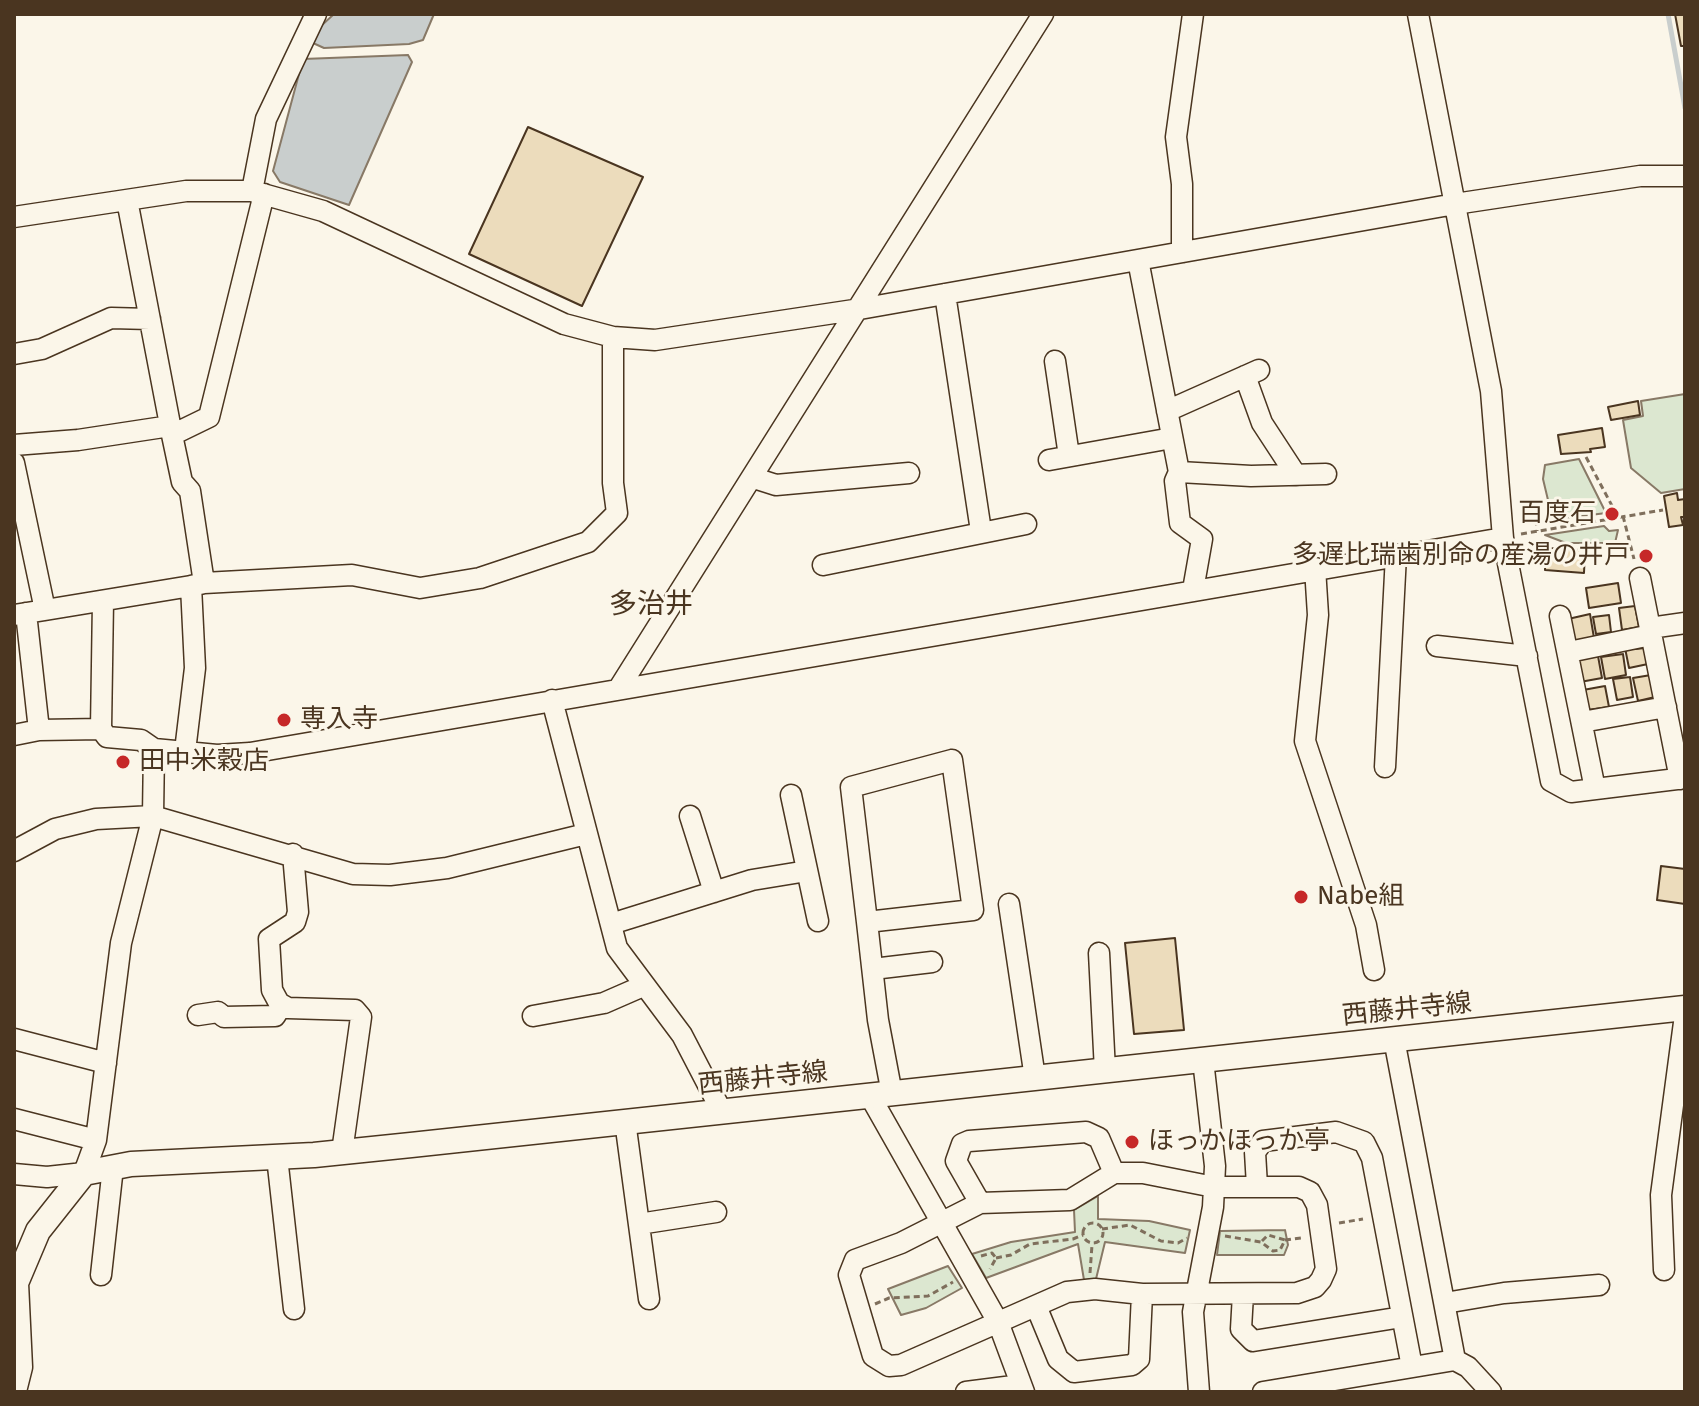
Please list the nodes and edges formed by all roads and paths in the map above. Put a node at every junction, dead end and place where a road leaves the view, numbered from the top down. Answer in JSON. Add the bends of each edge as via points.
{"nodes":[{"id":1,"x":316,"y":14,"type":"edge"},
{"id":2,"x":1043,"y":14,"type":"edge"},
{"id":3,"x":1193,"y":14,"type":"edge"},
{"id":4,"x":1418,"y":14,"type":"edge"},
{"id":5,"x":1685,"y":176,"type":"edge"},
{"id":6,"x":258,"y":192,"type":"junction"},
{"id":7,"x":127,"y":200,"type":"junction"},
{"id":8,"x":1455,"y":204,"type":"junction"},
{"id":9,"x":14,"y":217,"type":"edge"},
{"id":10,"x":1182,"y":252,"type":"junction"},
{"id":11,"x":1138,"y":260,"type":"junction"},
{"id":12,"x":945,"y":294,"type":"junction"},
{"id":13,"x":854,"y":310,"type":"junction"},
{"id":14,"x":150,"y":319,"type":"junction"},
{"id":15,"x":613,"y":337,"type":"junction"},
{"id":16,"x":14,"y":354,"type":"edge"},
{"id":17,"x":1055,"y":361,"type":"dead end"},
{"id":18,"x":1167,"y":411,"type":"junction"},
{"id":19,"x":171,"y":430,"type":"junction"},
{"id":20,"x":1172,"y":438,"type":"junction"},
{"id":21,"x":14,"y":445,"type":"edge"},
{"id":22,"x":1586,"y":457,"type":"dead end"},
{"id":23,"x":14,"y":463,"type":"edge"},
{"id":24,"x":1179,"y":472,"type":"junction"},
{"id":25,"x":909,"y":473,"type":"dead end"},
{"id":26,"x":1326,"y":474,"type":"dead end"},
{"id":27,"x":1296,"y":475,"type":"junction"},
{"id":28,"x":754,"y":478,"type":"junction"},
{"id":29,"x":1663,"y":510,"type":"dead end"},
{"id":30,"x":1620,"y":517,"type":"junction"},
{"id":31,"x":1537,"y":520,"type":"dead end"},
{"id":32,"x":1026,"y":524,"type":"dead end"},
{"id":33,"x":981,"y":531,"type":"junction"},
{"id":34,"x":1537,"y":531,"type":"junction"},
{"id":35,"x":1503,"y":538,"type":"junction"},
{"id":36,"x":1396,"y":555,"type":"junction"},
{"id":37,"x":823,"y":565,"type":"dead end"},
{"id":38,"x":1315,"y":568,"type":"junction"},
{"id":39,"x":1640,"y":578,"type":"joint"},
{"id":40,"x":198,"y":585,"type":"junction"},
{"id":41,"x":1193,"y":590,"type":"junction"},
{"id":42,"x":103,"y":601,"type":"junction"},
{"id":43,"x":28,"y":612,"type":"edge"},
{"id":44,"x":1560,"y":616,"type":"dead end"},
{"id":45,"x":1685,"y":623,"type":"edge"},
{"id":46,"x":1650,"y":632,"type":"junction"},
{"id":47,"x":1437,"y":646,"type":"dead end"},
{"id":48,"x":1569,"y":652,"type":"junction"},
{"id":49,"x":1527,"y":656,"type":"junction"},
{"id":50,"x":619,"y":688,"type":"junction"},
{"id":51,"x":552,"y":700,"type":"junction"},
{"id":52,"x":1666,"y":707,"type":"junction"},
{"id":53,"x":1582,"y":722,"type":"junction"},
{"id":54,"x":101,"y":729,"type":"junction"},
{"id":55,"x":39,"y":730,"type":"junction"},
{"id":56,"x":14,"y":735,"type":"edge"},
{"id":57,"x":154,"y":749,"type":"junction"},
{"id":58,"x":185,"y":751,"type":"junction"},
{"id":59,"x":1385,"y":767,"type":"dead end"},
{"id":60,"x":1682,"y":778,"type":"edge"},
{"id":61,"x":1595,"y":789,"type":"junction"},
{"id":62,"x":791,"y":795,"type":"dead end"},
{"id":63,"x":153,"y":816,"type":"junction"},
{"id":64,"x":690,"y":816,"type":"dead end"},
{"id":65,"x":586,"y":834,"type":"junction"},
{"id":66,"x":14,"y":851,"type":"edge"},
{"id":67,"x":293,"y":854,"type":"junction"},
{"id":68,"x":807,"y":871,"type":"junction"},
{"id":69,"x":714,"y":892,"type":"junction"},
{"id":70,"x":1009,"y":904,"type":"dead end"},
{"id":71,"x":818,"y":921,"type":"dead end"},
{"id":72,"x":867,"y":922,"type":"junction"},
{"id":73,"x":611,"y":924,"type":"junction"},
{"id":74,"x":1099,"y":953,"type":"dead end"},
{"id":75,"x":932,"y":962,"type":"dead end"},
{"id":76,"x":873,"y":969,"type":"junction"},
{"id":77,"x":1374,"y":970,"type":"dead end"},
{"id":78,"x":643,"y":986,"type":"junction"},
{"id":79,"x":282,"y":1005,"type":"junction"},
{"id":80,"x":1685,"y":1008,"type":"edge"},
{"id":81,"x":198,"y":1015,"type":"dead end"},
{"id":82,"x":1685,"y":1015,"type":"edge"},
{"id":83,"x":533,"y":1016,"type":"dead end"},
{"id":84,"x":14,"y":1039,"type":"edge"},
{"id":85,"x":1394,"y":1039,"type":"junction"},
{"id":86,"x":1203,"y":1060,"type":"junction"},
{"id":87,"x":106,"y":1063,"type":"junction"},
{"id":88,"x":1105,"y":1071,"type":"junction"},
{"id":89,"x":1035,"y":1078,"type":"junction"},
{"id":90,"x":881,"y":1095,"type":"junction"},
{"id":91,"x":721,"y":1110,"type":"junction"},
{"id":92,"x":14,"y":1119,"type":"edge"},
{"id":93,"x":625,"y":1121,"type":"junction"},
{"id":94,"x":96,"y":1140,"type":"junction"},
{"id":95,"x":342,"y":1152,"type":"junction"},
{"id":96,"x":277,"y":1157,"type":"junction"},
{"id":97,"x":113,"y":1167,"type":"junction"},
{"id":98,"x":84,"y":1173,"type":"junction"},
{"id":99,"x":1114,"y":1173,"type":"junction"},
{"id":100,"x":14,"y":1174,"type":"edge"},
{"id":101,"x":1257,"y":1186,"type":"junction"},
{"id":102,"x":1214,"y":1187,"type":"junction"},
{"id":103,"x":980,"y":1203,"type":"junction"},
{"id":104,"x":716,"y":1212,"type":"dead end"},
{"id":105,"x":1383,"y":1216,"type":"junction"},
{"id":106,"x":940,"y":1223,"type":"junction"},
{"id":107,"x":639,"y":1224,"type":"junction"},
{"id":108,"x":1320,"y":1226,"type":"junction"},
{"id":109,"x":1102,"y":1229,"type":"junction"},
{"id":110,"x":1083,"y":1235,"type":"junction"},
{"id":111,"x":1194,"y":1236,"type":"dead end"},
{"id":112,"x":1215,"y":1236,"type":"dead end"},
{"id":113,"x":1261,"y":1242,"type":"junction"},
{"id":114,"x":1092,"y":1244,"type":"junction"},
{"id":115,"x":996,"y":1258,"type":"dead end"},
{"id":116,"x":1664,"y":1270,"type":"dead end"},
{"id":117,"x":101,"y":1275,"type":"dead end"},
{"id":118,"x":960,"y":1278,"type":"dead end"},
{"id":119,"x":15,"y":1283,"type":"edge"},
{"id":120,"x":1599,"y":1285,"type":"dead end"},
{"id":121,"x":1089,"y":1289,"type":"junction"},
{"id":122,"x":1142,"y":1294,"type":"junction"},
{"id":123,"x":1196,"y":1294,"type":"junction"},
{"id":124,"x":1243,"y":1294,"type":"junction"},
{"id":125,"x":649,"y":1299,"type":"dead end"},
{"id":126,"x":1445,"y":1303,"type":"junction"},
{"id":127,"x":1036,"y":1306,"type":"junction"},
{"id":128,"x":294,"y":1309,"type":"dead end"},
{"id":129,"x":859,"y":1312,"type":"junction"},
{"id":130,"x":1402,"y":1317,"type":"junction"},
{"id":131,"x":998,"y":1322,"type":"junction"},
{"id":132,"x":1455,"y":1360,"type":"junction"},
{"id":133,"x":1412,"y":1367,"type":"junction"},
{"id":134,"x":1023,"y":1388,"type":"edge"},
{"id":135,"x":14,"y":1391,"type":"edge"},
{"id":136,"x":966,"y":1392,"type":"edge"},
{"id":137,"x":1199,"y":1392,"type":"edge"},
{"id":138,"x":1263,"y":1392,"type":"edge"},
{"id":139,"x":1491,"y":1392,"type":"edge"}],
"edges":[{"from":1,"to":6,"type":"street","via":[[266,119]]},
{"from":2,"to":13,"type":"street"},
{"from":3,"to":10,"type":"street","via":[[1176,137]]},
{"from":4,"to":8,"type":"street"},
{"from":5,"to":8,"type":"street","via":[[1640,176]]},
{"from":6,"to":7,"type":"street","via":[[186,191]]},
{"from":6,"to":15,"type":"street","via":[[323,211],[564,324]]},
{"from":6,"to":19,"type":"street","via":[[209,417]]},
{"from":7,"to":9,"type":"street"},
{"from":7,"to":14,"type":"street"},
{"from":8,"to":10,"type":"street"},
{"from":8,"to":35,"type":"street","via":[[1504,459]]},
{"from":10,"to":11,"type":"street"},
{"from":11,"to":12,"type":"street"},
{"from":11,"to":18,"type":"street"},
{"from":12,"to":13,"type":"street"},
{"from":12,"to":33,"type":"street"},
{"from":13,"to":15,"type":"street","via":[[655,340]]},
{"from":13,"to":28,"type":"street"},
{"from":14,"to":16,"type":"street","via":[[111,318],[42,349]]},
{"from":14,"to":19,"type":"street"},
{"from":15,"to":40,"type":"street","via":[[617,513],[588,542],[480,578],[420,588],[352,575]]},
{"from":17,"to":20,"type":"street","via":[[1069,460]]},
{"from":18,"to":20,"type":"street"},
{"from":18,"to":27,"type":"street","via":[[1252,373],[1262,423]]},
{"from":19,"to":21,"type":"street"},
{"from":19,"to":40,"type":"street","via":[[182,482],[190,491]]},
{"from":20,"to":24,"type":"street"},
{"from":22,"to":30,"type":"path"},
{"from":23,"to":43,"type":"street"},
{"from":24,"to":27,"type":"street"},
{"from":24,"to":41,"type":"street","via":[[1175,481],[1180,523],[1202,539]]},
{"from":25,"to":28,"type":"street","via":[[776,485]]},
{"from":26,"to":27,"type":"street"},
{"from":28,"to":50,"type":"street"},
{"from":29,"to":30,"type":"path"},
{"from":30,"to":34,"type":"path"},
{"from":30,"to":39,"type":"path"},
{"from":31,"to":34,"type":"path"},
{"from":32,"to":33,"type":"street"},
{"from":33,"to":37,"type":"street"},
{"from":34,"to":35,"type":"path"},
{"from":35,"to":36,"type":"street"},
{"from":35,"to":49,"type":"street"},
{"from":36,"to":38,"type":"street"},
{"from":36,"to":59,"type":"street"},
{"from":38,"to":41,"type":"street"},
{"from":38,"to":77,"type":"street","via":[[1318,615],[1305,741],[1366,925]]},
{"from":39,"to":46,"type":"street"},
{"from":40,"to":42,"type":"street"},
{"from":40,"to":58,"type":"street"},
{"from":41,"to":50,"type":"street"},
{"from":42,"to":43,"type":"street"},
{"from":42,"to":54,"type":"street"},
{"from":43,"to":55,"type":"street"},
{"from":44,"to":48,"type":"street"},
{"from":45,"to":46,"type":"street"},
{"from":46,"to":48,"type":"street"},
{"from":46,"to":52,"type":"street"},
{"from":47,"to":49,"type":"street"},
{"from":48,"to":53,"type":"street"},
{"from":49,"to":61,"type":"street","via":[[1551,781],[1571,792]]},
{"from":50,"to":51,"type":"street"},
{"from":51,"to":58,"type":"street","via":[[250,753]]},
{"from":51,"to":65,"type":"street"},
{"from":52,"to":53,"type":"street"},
{"from":52,"to":60,"type":"street"},
{"from":53,"to":61,"type":"street"},
{"from":54,"to":55,"type":"street"},
{"from":54,"to":57,"type":"street","via":[[107,737],[141,740]]},
{"from":55,"to":56,"type":"street"},
{"from":57,"to":58,"type":"street"},
{"from":57,"to":63,"type":"street"},
{"from":60,"to":61,"type":"street"},
{"from":62,"to":68,"type":"street"},
{"from":63,"to":66,"type":"street","via":[[96,819],[55,829]]},
{"from":63,"to":67,"type":"street"},
{"from":63,"to":87,"type":"street","via":[[121,943]]},
{"from":64,"to":69,"type":"street"},
{"from":65,"to":67,"type":"street","via":[[447,868],[390,875],[353,874]]},
{"from":65,"to":73,"type":"street"},
{"from":67,"to":79,"type":"street","via":[[298,912],[295,922],[269,939],[272,990]]},
{"from":68,"to":69,"type":"street"},
{"from":68,"to":71,"type":"street"},
{"from":69,"to":73,"type":"street"},
{"from":70,"to":89,"type":"street"},
{"from":72,"to":72,"type":"street","via":[[973,910],[952,760],[851,787]]},
{"from":72,"to":76,"type":"street"},
{"from":73,"to":78,"type":"street","via":[[617,948]]},
{"from":74,"to":88,"type":"street"},
{"from":75,"to":76,"type":"street"},
{"from":76,"to":90,"type":"street"},
{"from":78,"to":83,"type":"street","via":[[604,1003]]},
{"from":78,"to":91,"type":"street","via":[[682,1035]]},
{"from":79,"to":81,"type":"street","via":[[275,1016]]},
{"from":79,"to":95,"type":"street","via":[[355,1010],[361,1017]]},
{"from":80,"to":85,"type":"main road","name":"西藤井寺線"},
{"from":82,"to":116,"type":"street","via":[[1661,1195]]},
{"from":84,"to":87,"type":"street"},
{"from":85,"to":86,"type":"main road","name":"西藤井寺線"},
{"from":85,"to":126,"type":"street"},
{"from":86,"to":88,"type":"main road","name":"西藤井寺線"},
{"from":86,"to":102,"type":"street"},
{"from":87,"to":94,"type":"street"},
{"from":88,"to":89,"type":"main road","name":"西藤井寺線"},
{"from":89,"to":90,"type":"main road","name":"西藤井寺線"},
{"from":90,"to":91,"type":"main road","name":"西藤井寺線"},
{"from":90,"to":106,"type":"street"},
{"from":91,"to":93,"type":"main road","name":"西藤井寺線"},
{"from":92,"to":94,"type":"street"},
{"from":93,"to":95,"type":"main road","name":"西藤井寺線"},
{"from":93,"to":107,"type":"street"},
{"from":94,"to":98,"type":"street"},
{"from":95,"to":96,"type":"main road","name":"西藤井寺線"},
{"from":96,"to":97,"type":"main road","name":"西藤井寺線"},
{"from":96,"to":128,"type":"street"},
{"from":97,"to":98,"type":"main road","name":"西藤井寺線"},
{"from":97,"to":117,"type":"street"},
{"from":98,"to":100,"type":"street"},
{"from":98,"to":119,"type":"main road","via":[[38,1231]]},
{"from":99,"to":102,"type":"street","via":[[1143,1173]]},
{"from":99,"to":103,"type":"street","via":[[1070,1200]]},
{"from":99,"to":103,"type":"street","via":[[1099,1138],[1086,1132],[969,1141],[962,1144],[956,1161]]},
{"from":101,"to":102,"type":"street"},
{"from":101,"to":105,"type":"street","via":[[1255,1152],[1263,1141],[1350,1134],[1364,1142],[1372,1158]]},
{"from":101,"to":108,"type":"street","via":[[1310,1192]]},
{"from":102,"to":123,"type":"street"},
{"from":103,"to":106,"type":"street"},
{"from":104,"to":107,"type":"street"},
{"from":105,"to":108,"type":"path"},
{"from":105,"to":130,"type":"street"},
{"from":106,"to":129,"type":"street","via":[[855,1260],[849,1275]]},
{"from":106,"to":131,"type":"street"},
{"from":107,"to":125,"type":"street"},
{"from":108,"to":124,"type":"street","via":[[1326,1269],[1315,1287],[1297,1293]]},
{"from":109,"to":110,"type":"path","via":[[1089,1224]]},
{"from":109,"to":111,"type":"path","via":[[1130,1225],[1170,1243]]},
{"from":109,"to":114,"type":"path","via":[[1101,1240]]},
{"from":110,"to":114,"type":"path"},
{"from":110,"to":115,"type":"path","via":[[1030,1244]]},
{"from":112,"to":113,"type":"path"},
{"from":113,"to":113,"type":"path","via":[[1268,1235],[1285,1240],[1273,1251]]},
{"from":114,"to":121,"type":"path"},
{"from":118,"to":129,"type":"path","via":[[928,1296],[889,1298]]},
{"from":119,"to":135,"type":"main road","via":[[20,1367]]},
{"from":120,"to":126,"type":"street"},
{"from":121,"to":122,"type":"street"},
{"from":121,"to":127,"type":"street"},
{"from":122,"to":123,"type":"street"},
{"from":122,"to":127,"type":"street","via":[[1139,1359],[1132,1365],[1074,1372],[1058,1359]]},
{"from":123,"to":124,"type":"street"},
{"from":123,"to":137,"type":"street","via":[[1193,1348]]},
{"from":124,"to":130,"type":"street","via":[[1241,1329],[1253,1341]]},
{"from":126,"to":132,"type":"street"},
{"from":127,"to":131,"type":"street"},
{"from":129,"to":131,"type":"street","via":[[868,1347],[889,1366]]},
{"from":130,"to":133,"type":"street"},
{"from":131,"to":134,"type":"street"},
{"from":132,"to":133,"type":"street"},
{"from":132,"to":139,"type":"street"},
{"from":133,"to":138,"type":"street"},
{"from":134,"to":136,"type":"street"}]}
